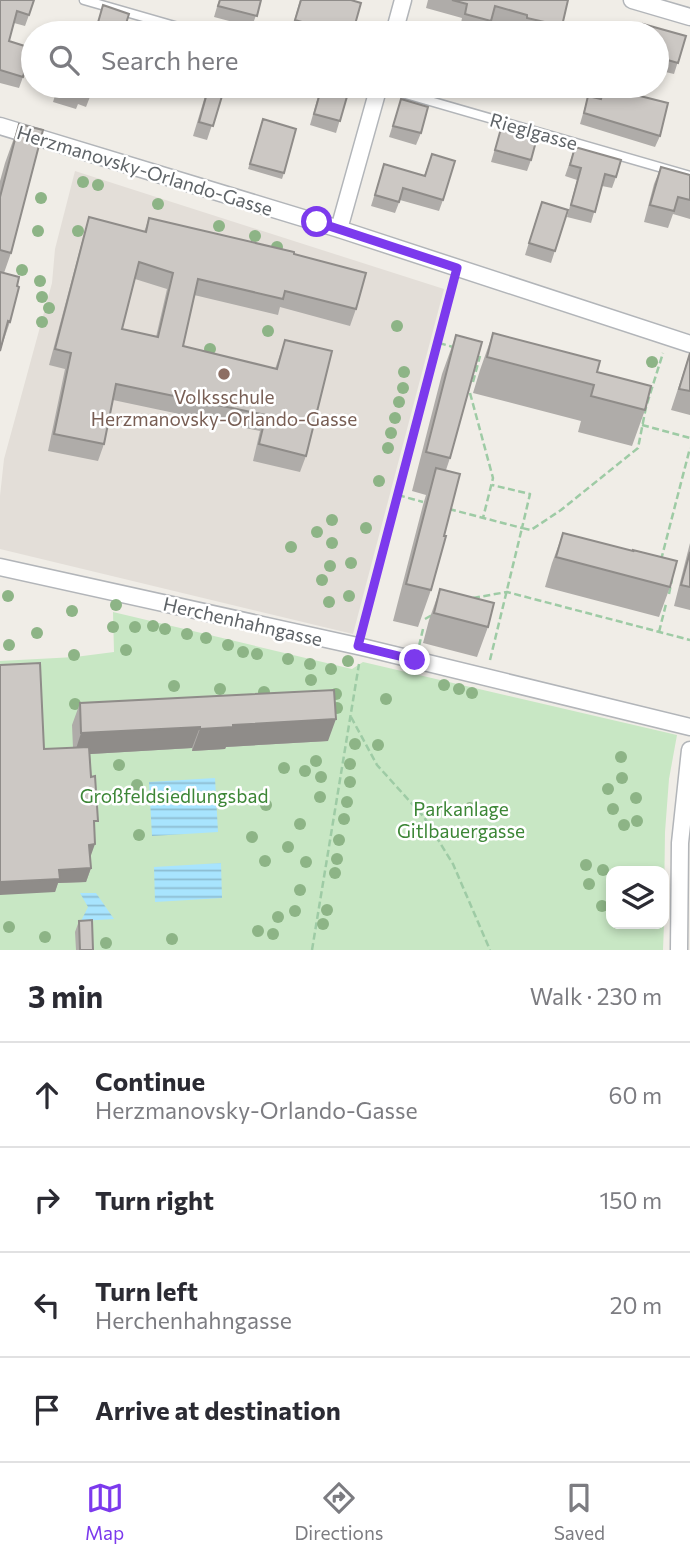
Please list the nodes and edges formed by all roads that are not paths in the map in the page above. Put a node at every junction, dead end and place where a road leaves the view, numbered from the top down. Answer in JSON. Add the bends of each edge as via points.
{"nodes":[{"id":1,"x":85,"y":0,"type":"edge"},
{"id":2,"x":403,"y":0,"type":"edge"},
{"id":3,"x":632,"y":0,"type":"edge"},
{"id":4,"x":690,"y":16,"type":"edge"},
{"id":5,"x":158,"y":21,"type":"edge"},
{"id":6,"x":397,"y":21,"type":"edge"},
{"id":7,"x":376,"y":98,"type":"edge"},
{"id":8,"x":420,"y":98,"type":"edge"},
{"id":9,"x":0,"y":126,"type":"edge"},
{"id":10,"x":690,"y":176,"type":"edge"},
{"id":11,"x":339,"y":229,"type":"junction"},
{"id":12,"x":690,"y":344,"type":"edge"},
{"id":13,"x":0,"y":567,"type":"edge"},
{"id":14,"x":690,"y":727,"type":"edge"},
{"id":15,"x":690,"y":751,"type":"edge"},
{"id":16,"x":679,"y":950,"type":"edge"}],
"edges":[{"from":1,"to":5,"type":"lane"},
{"from":2,"to":6,"type":"street"},
{"from":3,"to":4,"type":"street"},
{"from":7,"to":11,"type":"street"},
{"from":8,"to":10,"type":"lane","name":"Rieglgasse"},
{"from":9,"to":11,"type":"street","name":"Herzmanovsky-Orlando-Gasse"},
{"from":11,"to":12,"type":"street","name":"Herzmanovsky-Orlando-Gasse"},
{"from":13,"to":14,"type":"street","name":"Herchenhahngasse"},
{"from":15,"to":16,"type":"street","via":[[680,843]]}]}
